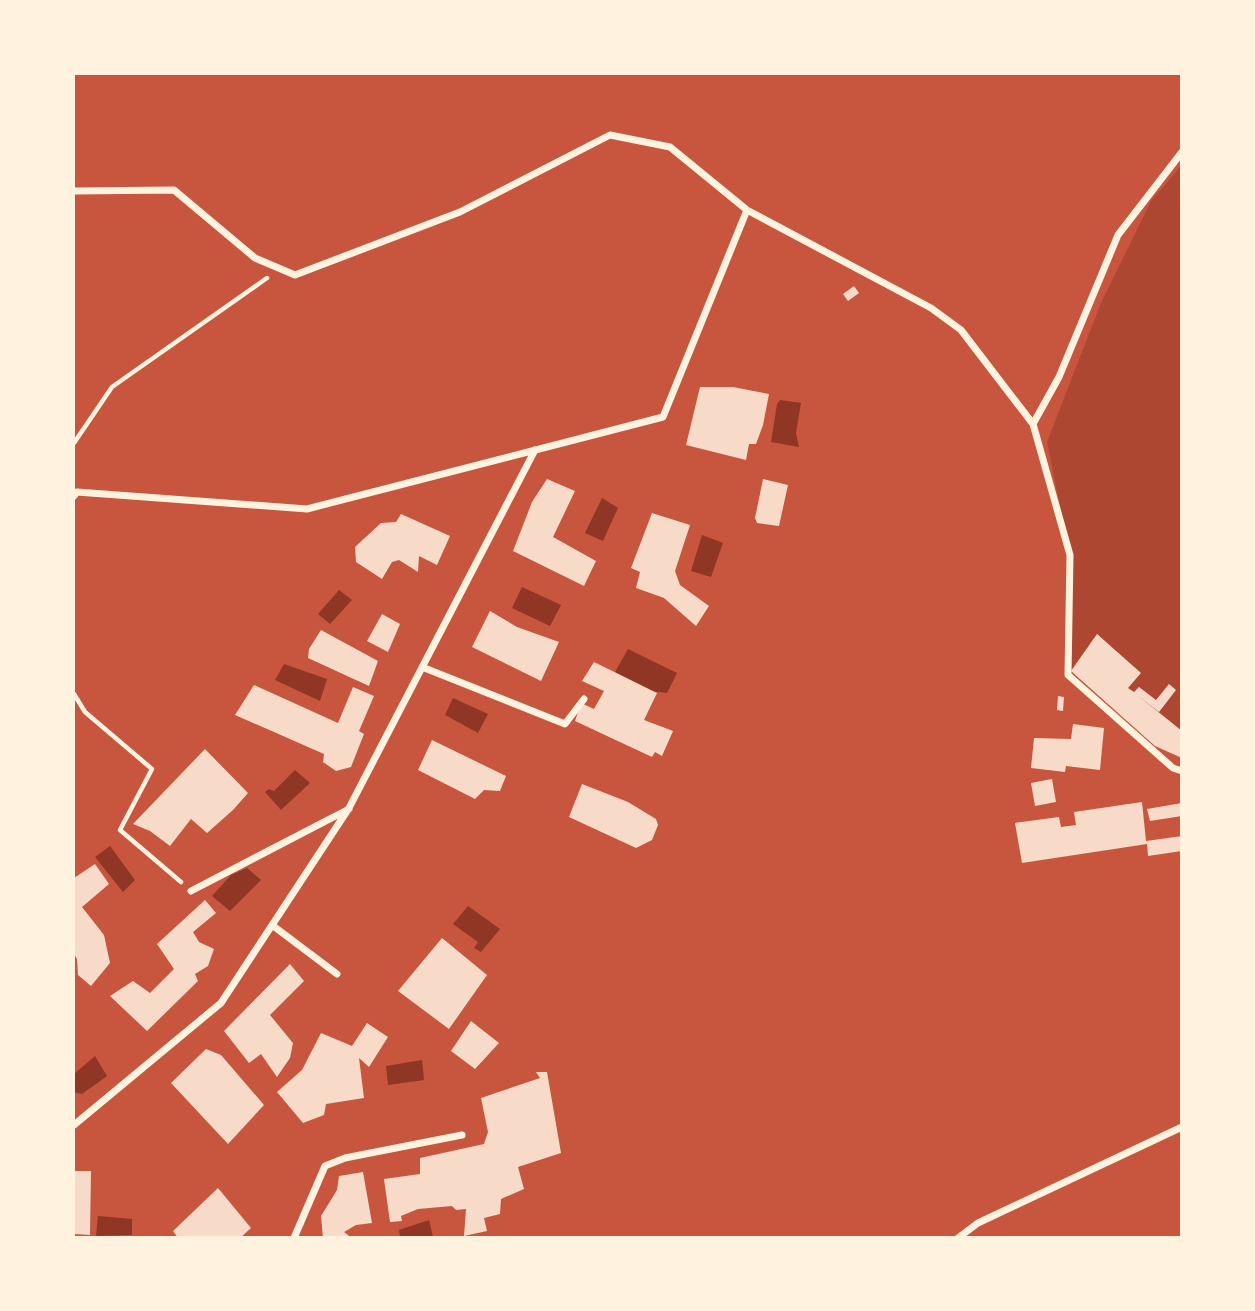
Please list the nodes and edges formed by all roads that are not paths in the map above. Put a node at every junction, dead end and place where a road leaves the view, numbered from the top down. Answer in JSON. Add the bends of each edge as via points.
{"nodes":[{"id":1,"x":1181,"y":152,"type":"edge"},
{"id":2,"x":74,"y":191,"type":"edge"},
{"id":3,"x":747,"y":210,"type":"junction"},
{"id":4,"x":1033,"y":424,"type":"junction"},
{"id":5,"x":535,"y":450,"type":"junction"},
{"id":6,"x":74,"y":496,"type":"edge"},
{"id":7,"x":422,"y":667,"type":"junction"},
{"id":8,"x":584,"y":699,"type":"dead end"},
{"id":9,"x":1181,"y":771,"type":"edge"},
{"id":10,"x":349,"y":808,"type":"junction"},
{"id":11,"x":191,"y":891,"type":"road end"},
{"id":12,"x":272,"y":925,"type":"junction"},
{"id":13,"x":337,"y":974,"type":"dead end"},
{"id":14,"x":74,"y":1125,"type":"edge"},
{"id":15,"x":1181,"y":1128,"type":"edge"},
{"id":16,"x":462,"y":1135,"type":"dead end"},
{"id":17,"x":294,"y":1237,"type":"edge"},
{"id":18,"x":958,"y":1237,"type":"edge"}],
"edges":[{"from":1,"to":4,"type":"street","via":[[1118,235],[1059,377]]},
{"from":2,"to":3,"type":"street","via":[[174,190],[254,258],[295,275],[460,212],[610,135],[670,147]]},
{"from":3,"to":4,"type":"street","via":[[931,308],[961,330]]},
{"from":3,"to":5,"type":"street","via":[[663,417]]},
{"from":4,"to":9,"type":"street","via":[[1070,555],[1068,675]]},
{"from":5,"to":6,"type":"street","via":[[307,509],[77,492]]},
{"from":5,"to":7,"type":"street"},
{"from":7,"to":8,"type":"street","via":[[565,724]]},
{"from":7,"to":10,"type":"street"},
{"from":10,"to":11,"type":"street"},
{"from":10,"to":12,"type":"street"},
{"from":12,"to":13,"type":"street"},
{"from":12,"to":14,"type":"street","via":[[221,1003]]},
{"from":15,"to":18,"type":"street","via":[[978,1223]]},
{"from":16,"to":17,"type":"street","via":[[325,1166]]}]}
